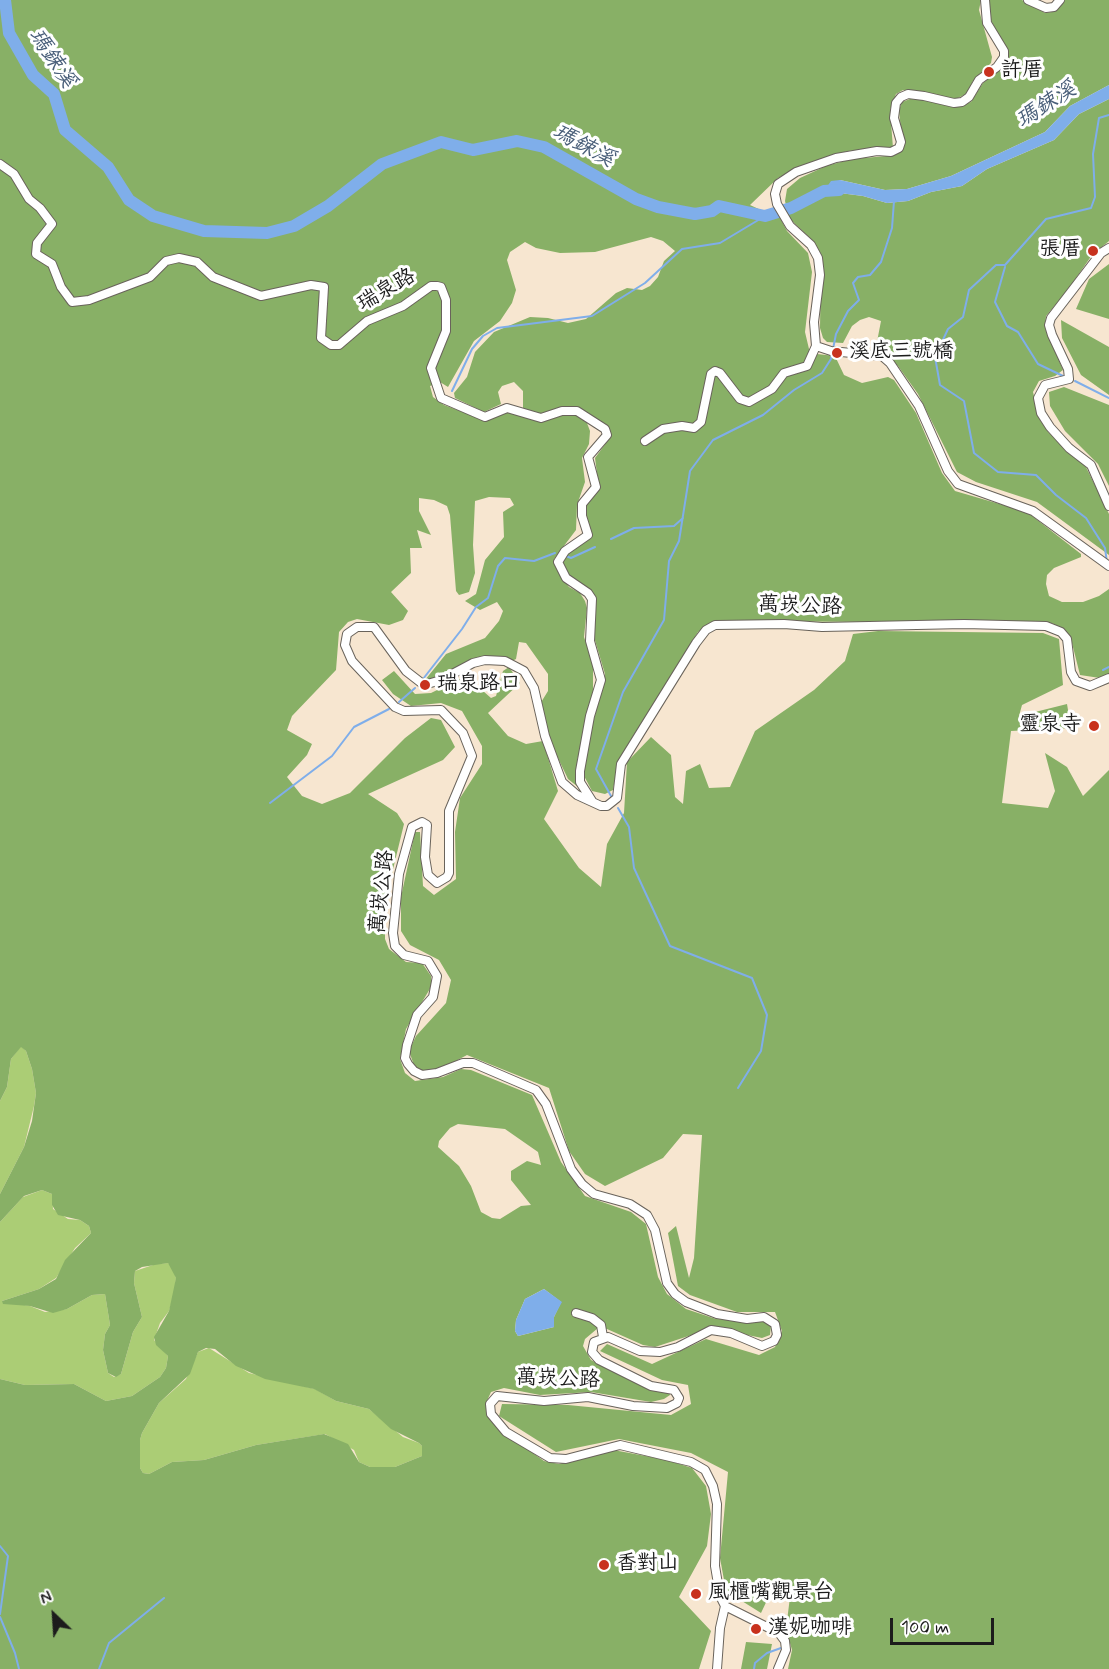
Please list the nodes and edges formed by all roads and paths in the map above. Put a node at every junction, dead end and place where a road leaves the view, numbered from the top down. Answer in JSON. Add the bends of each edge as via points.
{"nodes":[{"id":1,"x":985,"y":0,"type":"edge"},
{"id":2,"x":1028,"y":0,"type":"edge"},
{"id":3,"x":1060,"y":0,"type":"edge"},
{"id":4,"x":0,"y":164,"type":"edge"},
{"id":5,"x":1109,"y":248,"type":"edge"},
{"id":6,"x":816,"y":346,"type":"junction"},
{"id":7,"x":645,"y":441,"type":"dead end"},
{"id":8,"x":1109,"y":506,"type":"edge"},
{"id":9,"x":1109,"y":566,"type":"edge"},
{"id":10,"x":1109,"y":678,"type":"edge"},
{"id":11,"x":593,"y":803,"type":"junction"},
{"id":12,"x":576,"y":1313,"type":"dead end"},
{"id":13,"x":603,"y":1337,"type":"junction"},
{"id":14,"x":725,"y":1606,"type":"junction"},
{"id":15,"x":717,"y":1669,"type":"edge"},
{"id":16,"x":778,"y":1669,"type":"edge"}],
"edges":[{"from":1,"to":6,"type":"street","via":[[987,23],[1004,57],[997,68],[979,80],[969,97],[954,103],[908,94],[901,97],[894,118],[901,142],[898,148],[836,158],[796,172],[778,184],[777,204],[790,226],[819,258]]},
{"from":2,"to":3,"type":"street","via":[[1046,8],[1054,7]]},
{"from":4,"to":11,"type":"street","name":"瑞泉路","via":[[14,174],[28,199],[52,224],[37,243],[36,254],[52,264],[72,302],[89,300],[150,277],[166,261],[179,258],[197,262],[213,277],[261,296],[311,285],[324,287],[321,338],[339,345],[367,321],[437,286],[446,300],[446,331],[431,368],[441,398],[485,417],[507,408],[541,418],[577,411],[605,429],[607,435],[588,457],[596,487],[582,504],[588,535],[565,551],[558,562],[566,578],[592,599],[590,640],[601,680],[590,716],[580,782]]},
{"from":5,"to":8,"type":"street","via":[[1051,318],[1049,325],[1069,379],[1045,385],[1038,398],[1050,428],[1090,465]]},
{"from":6,"to":7,"type":"street","via":[[807,366],[784,373],[771,389],[749,402],[740,399],[715,371],[711,374],[701,422],[694,428],[663,429]]},
{"from":6,"to":9,"type":"street","via":[[834,352],[882,356],[919,406],[948,471],[958,484],[1033,511]]},
{"from":10,"to":11,"type":"street","name":"萬崁公路","via":[[1090,686],[1076,681],[1071,672],[1067,639],[1046,626],[715,625],[696,643],[621,764],[617,798],[607,806]]},
{"from":11,"to":13,"type":"street","name":"萬崁公路","via":[[562,782],[545,736],[534,688],[524,671],[505,661],[485,660],[424,685],[406,671],[374,627],[357,627],[347,634],[345,645],[352,661],[395,707],[404,711],[441,710],[463,733],[472,756],[449,811],[447,877],[437,883],[428,875],[427,825],[422,822],[412,827],[399,874],[395,946],[404,955],[428,961],[437,976],[433,997],[417,1016],[407,1045],[408,1064],[422,1075],[473,1063],[536,1090],[582,1184],[594,1194],[630,1204],[647,1215],[656,1230],[667,1283],[675,1294],[717,1314],[737,1319],[764,1317],[777,1330],[774,1341],[768,1345],[711,1330],[678,1347],[652,1353]]},
{"from":12,"to":13,"type":"street","via":[[601,1325]]},
{"from":13,"to":14,"type":"street","name":"萬崁公路","via":[[591,1346],[599,1360],[651,1386],[674,1390],[679,1398],[677,1403],[658,1408],[588,1397],[544,1401],[497,1396],[491,1400],[491,1414],[506,1432],[550,1458],[566,1459],[620,1445],[691,1462],[705,1470],[717,1503],[715,1566]]},
{"from":14,"to":15,"type":"street"},
{"from":14,"to":16,"type":"street","via":[[779,1633],[786,1650]]}]}
